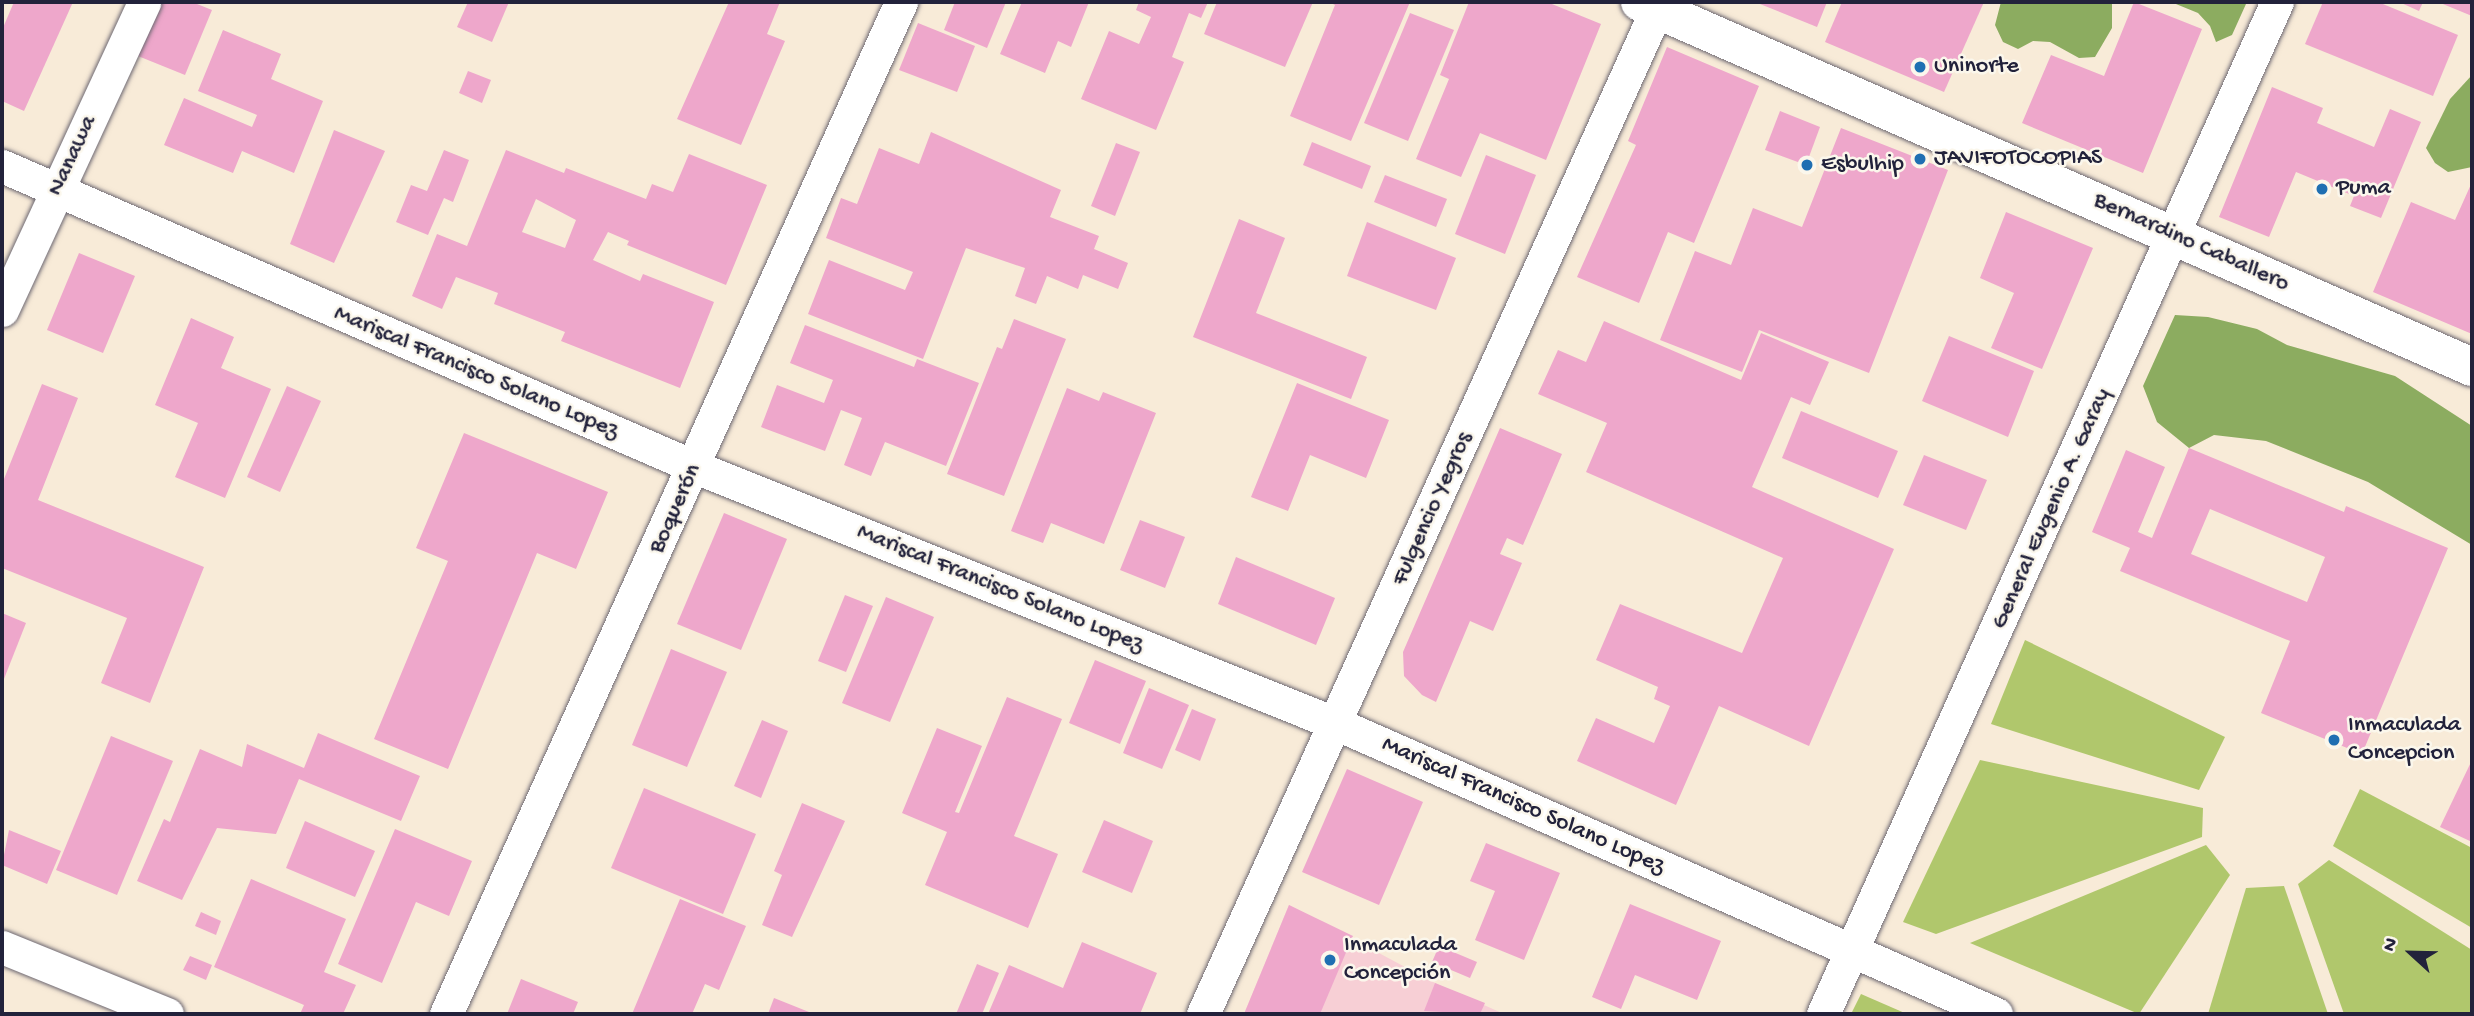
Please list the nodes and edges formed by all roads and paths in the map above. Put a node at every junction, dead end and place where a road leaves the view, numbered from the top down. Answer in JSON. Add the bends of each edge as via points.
{"nodes":[{"id":1,"x":144,"y":2,"type":"edge"},
{"id":2,"x":901,"y":2,"type":"edge"},
{"id":3,"x":2277,"y":2,"type":"edge"},
{"id":4,"x":1652,"y":4,"type":"edge"},
{"id":5,"x":2,"y":166,"type":"edge"},
{"id":6,"x":57,"y":189,"type":"junction"},
{"id":7,"x":2175,"y":235,"type":"junction"},
{"id":8,"x":2,"y":310,"type":"edge"},
{"id":9,"x":2472,"y":367,"type":"edge"},
{"id":10,"x":695,"y":467,"type":"junction"},
{"id":11,"x":1337,"y":724,"type":"junction"},
{"id":12,"x":2,"y":947,"type":"edge"},
{"id":13,"x":1854,"y":951,"type":"junction"},
{"id":14,"x":167,"y":1014,"type":"edge"},
{"id":15,"x":446,"y":1014,"type":"edge"},
{"id":16,"x":1203,"y":1014,"type":"edge"},
{"id":17,"x":1823,"y":1014,"type":"edge"},
{"id":18,"x":1996,"y":1014,"type":"edge"}],
"edges":[{"from":1,"to":6,"type":"street","name":"Nanawa"},
{"from":2,"to":10,"type":"street","name":"Boquerón"},
{"from":3,"to":7,"type":"street","name":"General Eugenio A. Garay"},
{"from":4,"to":7,"type":"highway","name":"Bernardino Caballero"},
{"from":4,"to":11,"type":"street","name":"Fulgencio Yegros"},
{"from":5,"to":6,"type":"street","name":"Mariscal Francisco Solano Lopez"},
{"from":6,"to":8,"type":"street","name":"Nanawa"},
{"from":6,"to":10,"type":"street","name":"Mariscal Francisco Solano Lopez"},
{"from":7,"to":9,"type":"highway","name":"Bernardino Caballero"},
{"from":7,"to":13,"type":"street","name":"General Eugenio A. Garay"},
{"from":10,"to":11,"type":"street","name":"Mariscal Francisco Solano Lopez"},
{"from":10,"to":15,"type":"street","name":"Boquerón"},
{"from":11,"to":13,"type":"street","name":"Mariscal Francisco Solano Lopez"},
{"from":11,"to":16,"type":"street","name":"Fulgencio Yegros"},
{"from":12,"to":14,"type":"street"},
{"from":13,"to":17,"type":"street","name":"General Eugenio A. Garay"},
{"from":13,"to":18,"type":"street","name":"Mariscal Francisco Solano Lopez"}]}
